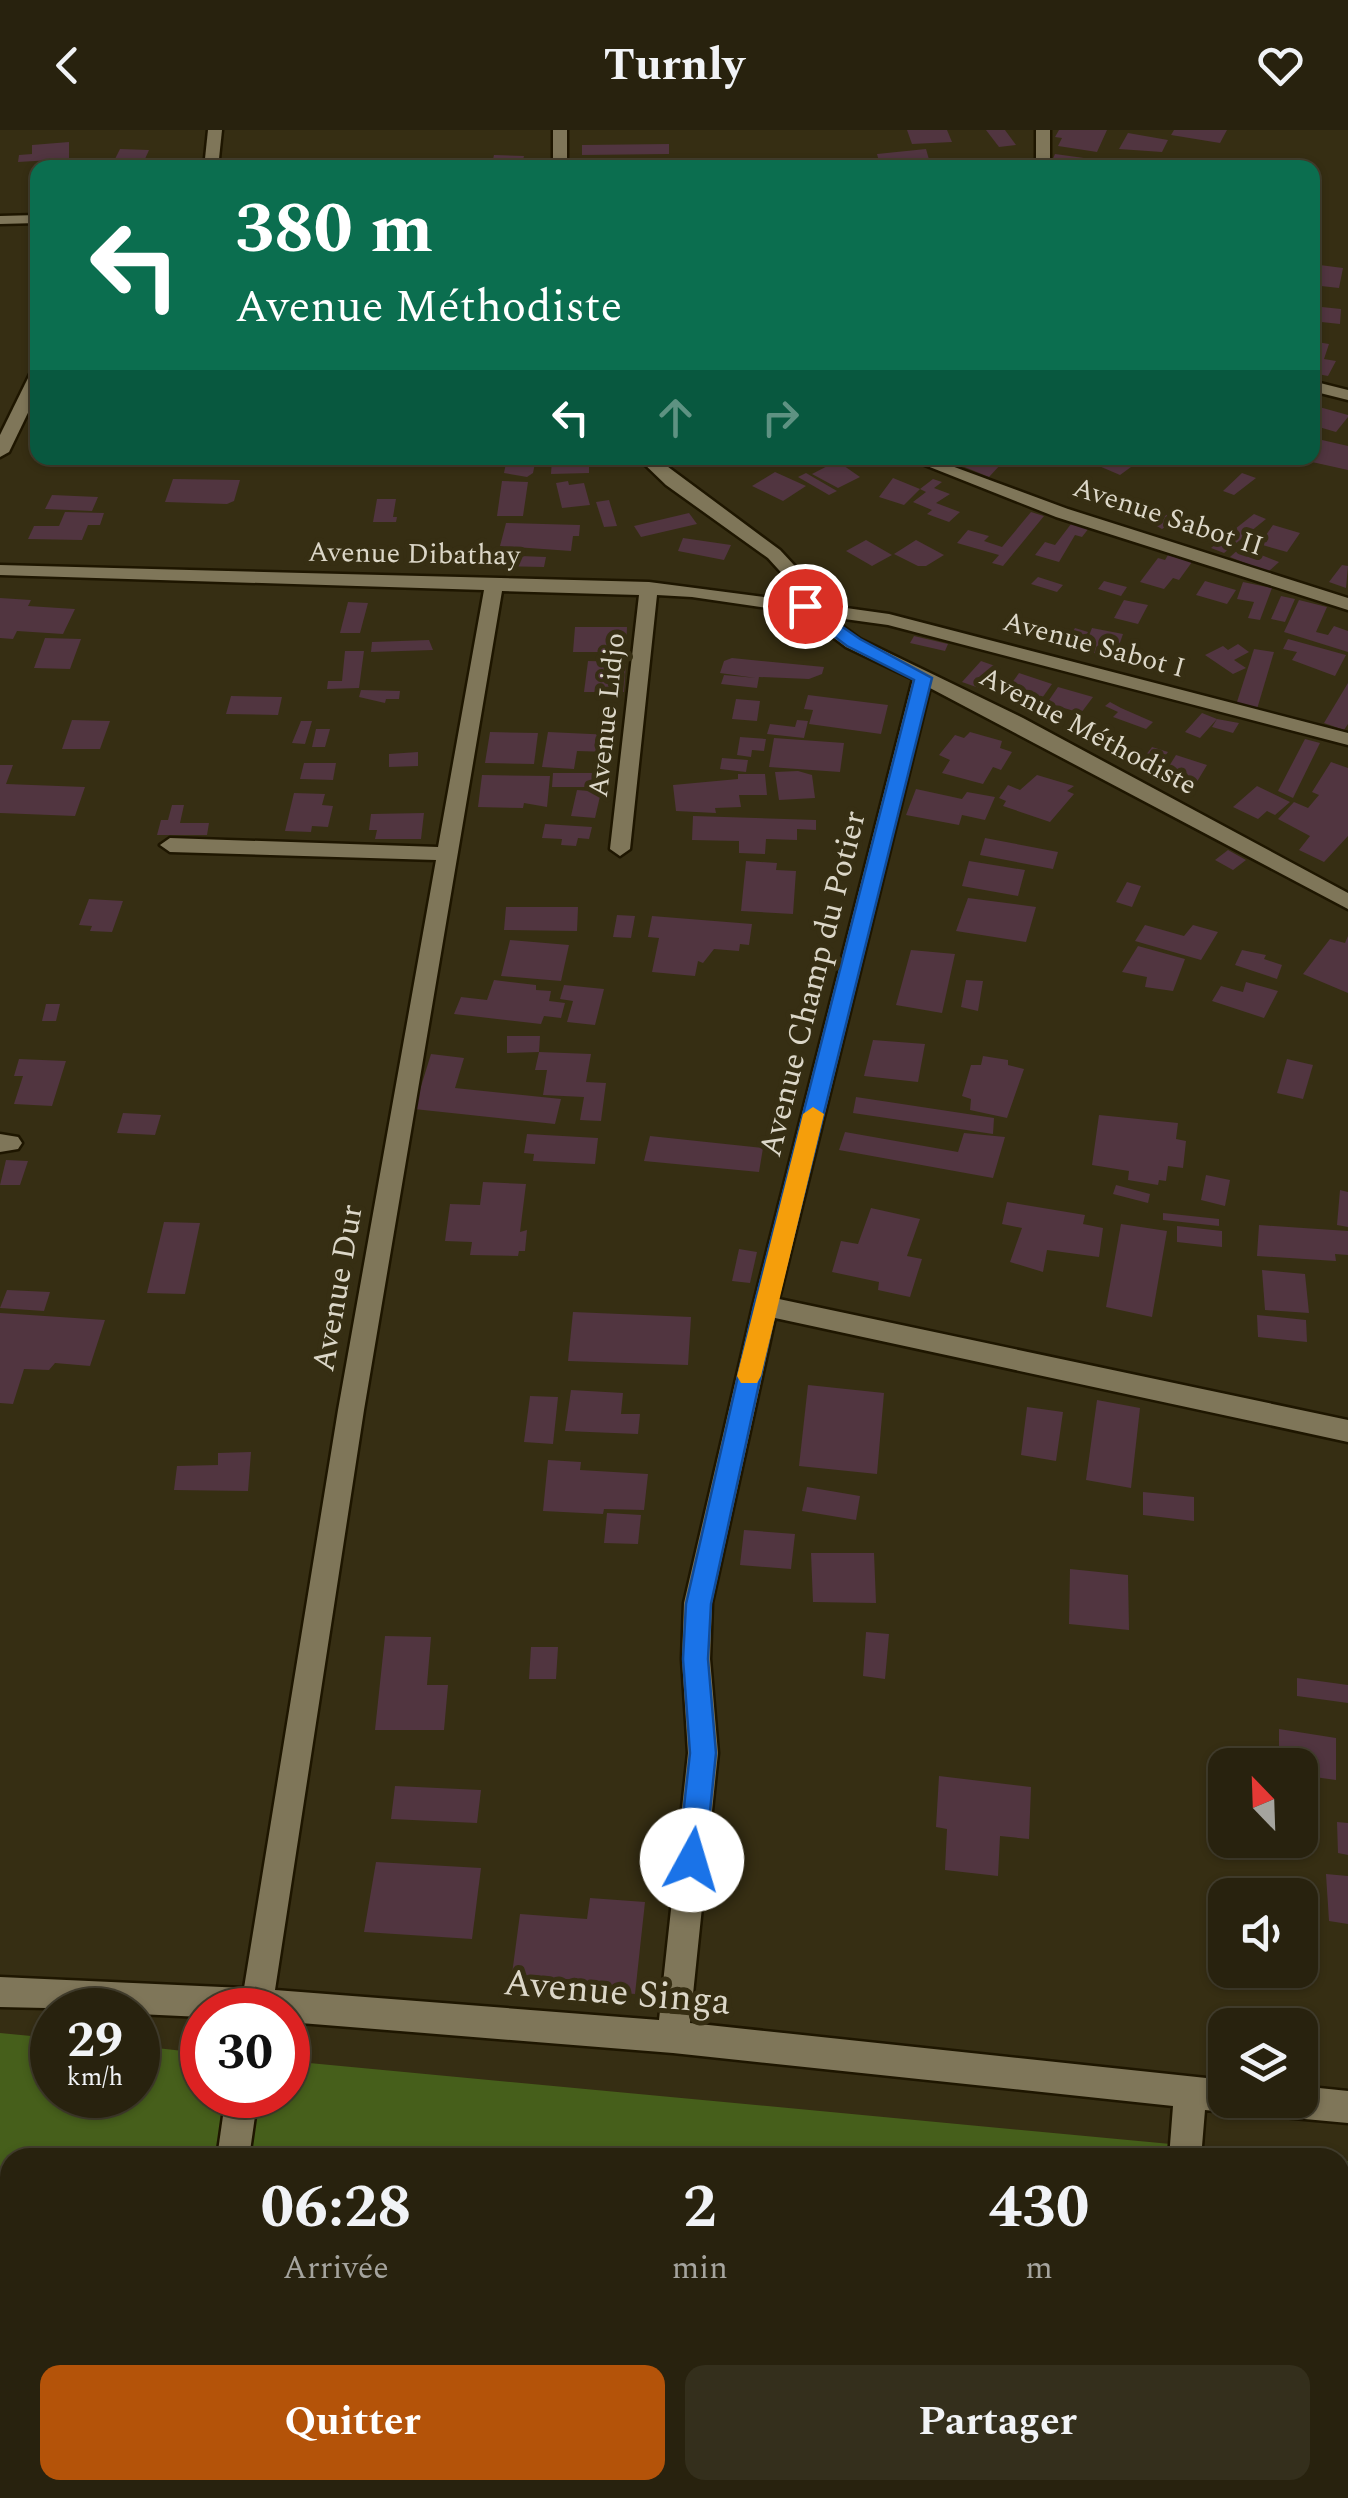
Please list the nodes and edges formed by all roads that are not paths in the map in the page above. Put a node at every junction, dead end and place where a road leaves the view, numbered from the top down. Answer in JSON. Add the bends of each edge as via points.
{"nodes":[{"id":1,"x":215,"y":130,"type":"edge"},
{"id":2,"x":560,"y":130,"type":"edge"},
{"id":3,"x":1043,"y":130,"type":"edge"},
{"id":4,"x":211,"y":160,"type":"edge"},
{"id":5,"x":560,"y":160,"type":"edge"},
{"id":6,"x":1043,"y":160,"type":"edge"},
{"id":7,"x":30,"y":219,"type":"edge"},
{"id":8,"x":0,"y":220,"type":"edge"},
{"id":9,"x":1320,"y":388,"type":"edge"},
{"id":10,"x":30,"y":390,"type":"edge"},
{"id":11,"x":1348,"y":394,"type":"edge"},
{"id":12,"x":0,"y":452,"type":"edge"},
{"id":13,"x":654,"y":465,"type":"edge"},
{"id":14,"x":935,"y":465,"type":"edge"},
{"id":15,"x":0,"y":570,"type":"edge"},
{"id":16,"x":494,"y":584,"type":"junction"},
{"id":17,"x":649,"y":588,"type":"junction"},
{"id":18,"x":1348,"y":604,"type":"edge"},
{"id":19,"x":815,"y":608,"type":"junction"},
{"id":20,"x":923,"y":678,"type":"junction"},
{"id":21,"x":1348,"y":739,"type":"edge"},
{"id":22,"x":170,"y":845,"type":"dead end"},
{"id":23,"x":620,"y":849,"type":"dead end"},
{"id":24,"x":446,"y":854,"type":"junction"},
{"id":25,"x":1348,"y":902,"type":"edge"},
{"id":26,"x":765,"y":1306,"type":"junction"},
{"id":27,"x":1348,"y":1430,"type":"edge"},
{"id":28,"x":259,"y":1988,"type":"edge"},
{"id":29,"x":0,"y":1992,"type":"edge"},
{"id":30,"x":180,"y":2003,"type":"edge"},
{"id":31,"x":310,"y":2011,"type":"edge"},
{"id":32,"x":673,"y":2037,"type":"junction"},
{"id":33,"x":1190,"y":2093,"type":"junction"},
{"id":34,"x":1208,"y":2095,"type":"edge"},
{"id":35,"x":1318,"y":2104,"type":"edge"},
{"id":36,"x":1348,"y":2106,"type":"edge"},
{"id":37,"x":239,"y":2118,"type":"edge"},
{"id":38,"x":234,"y":2148,"type":"edge"},
{"id":39,"x":1186,"y":2148,"type":"edge"}],
"edges":[{"from":1,"to":4,"type":"street"},
{"from":2,"to":5,"type":"street"},
{"from":3,"to":6,"type":"street"},
{"from":7,"to":8,"type":"street"},
{"from":9,"to":11,"type":"street"},
{"from":10,"to":12,"type":"street"},
{"from":13,"to":19,"type":"street","name":"Avenue Méthodiste","via":[[774,554]]},
{"from":14,"to":18,"type":"street","name":"Avenue Sabot II"},
{"from":15,"to":16,"type":"street","name":"Avenue Dibathay"},
{"from":16,"to":17,"type":"street","name":"Avenue Dibathay"},
{"from":16,"to":24,"type":"street","name":"Avenue Dur"},
{"from":17,"to":19,"type":"street","name":"Avenue Dibathay"},
{"from":17,"to":23,"type":"street","name":"Avenue Lidjo"},
{"from":19,"to":20,"type":"street","name":"Avenue Méthodiste","via":[[854,642]]},
{"from":19,"to":21,"type":"street","name":"Avenue Sabot I","via":[[889,620]]},
{"from":20,"to":25,"type":"street","name":"Avenue Méthodiste"},
{"from":20,"to":26,"type":"street","name":"Avenue Champ du Potier"},
{"from":22,"to":24,"type":"street"},
{"from":24,"to":28,"type":"street","name":"Avenue Dur"},
{"from":26,"to":27,"type":"street"},
{"from":26,"to":32,"type":"street","name":"Avenue Champ du Potier","via":[[698,1604],[703,1753]]},
{"from":29,"to":30,"type":"street","name":"Avenue Singa"},
{"from":31,"to":32,"type":"street","name":"Avenue Singa"},
{"from":32,"to":33,"type":"street","name":"Avenue Singa"},
{"from":33,"to":34,"type":"street","name":"Avenue Singa"},
{"from":33,"to":39,"type":"street"},
{"from":35,"to":36,"type":"street"},
{"from":37,"to":38,"type":"street"}]}
